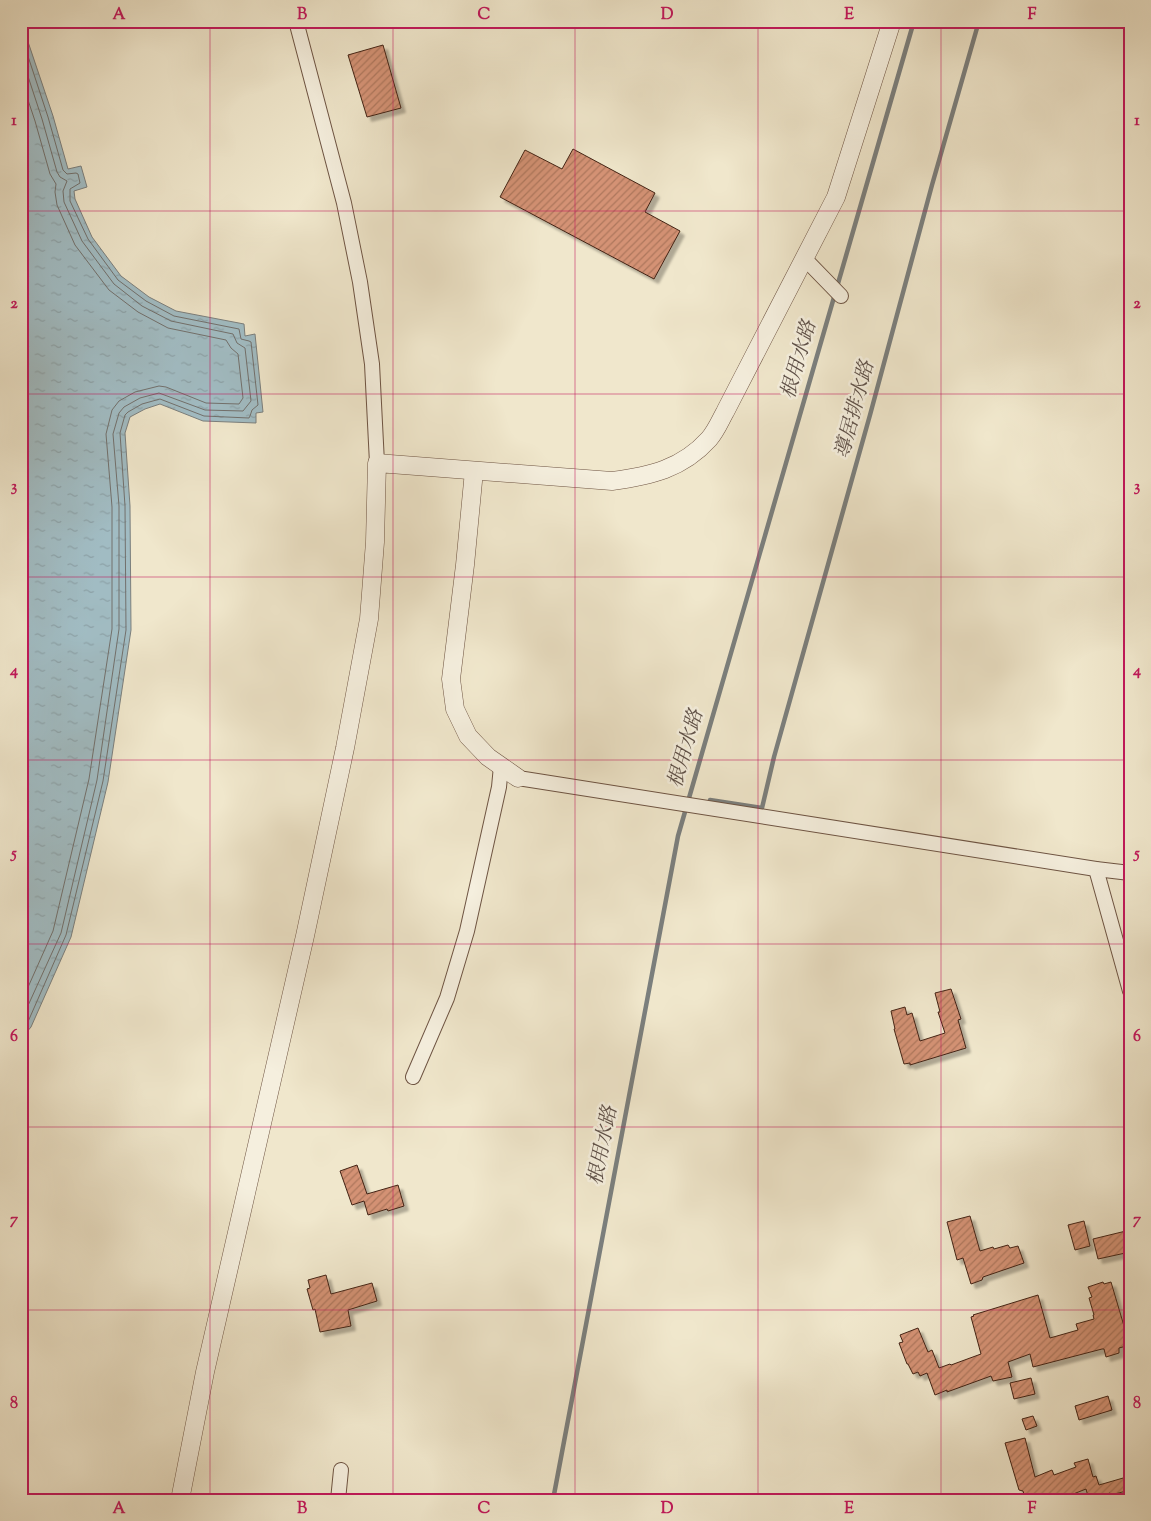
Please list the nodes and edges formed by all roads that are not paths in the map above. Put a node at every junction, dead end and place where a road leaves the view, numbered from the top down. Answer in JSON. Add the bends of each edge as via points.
{"nodes":[{"id":1,"x":296,"y":21,"type":"edge"},
{"id":2,"x":892,"y":21,"type":"edge"},
{"id":3,"x":805,"y":259,"type":"junction"},
{"id":4,"x":841,"y":296,"type":"dead end"},
{"id":5,"x":377,"y":463,"type":"junction"},
{"id":6,"x":474,"y":471,"type":"junction"},
{"id":7,"x":501,"y":766,"type":"junction"},
{"id":8,"x":518,"y":778,"type":"joint"},
{"id":9,"x":1096,"y":869,"type":"junction"},
{"id":10,"x":1130,"y":873,"type":"edge"},
{"id":11,"x":1130,"y":992,"type":"edge"},
{"id":12,"x":413,"y":1077,"type":"dead end"},
{"id":13,"x":341,"y":1470,"type":"dead end"},
{"id":14,"x":180,"y":1500,"type":"edge"},
{"id":15,"x":338,"y":1500,"type":"edge"}],
"edges":[{"from":1,"to":5,"type":"street","via":[[344,203],[358,273],[372,364]]},
{"from":2,"to":3,"type":"street","via":[[836,197]]},
{"from":3,"to":4,"type":"street"},
{"from":3,"to":6,"type":"street","via":[[710,437],[694,453],[671,468],[643,477],[612,481]]},
{"from":5,"to":6,"type":"street"},
{"from":5,"to":14,"type":"street","via":[[376,542],[369,619],[345,748],[205,1372]]},
{"from":6,"to":7,"type":"street","via":[[451,679],[455,709],[468,736]]},
{"from":7,"to":8,"type":"street"},
{"from":7,"to":12,"type":"street","via":[[467,931],[447,998]]},
{"from":8,"to":9,"type":"street"},
{"from":9,"to":10,"type":"street"},
{"from":9,"to":11,"type":"street"},
{"from":13,"to":15,"type":"street"}]}
